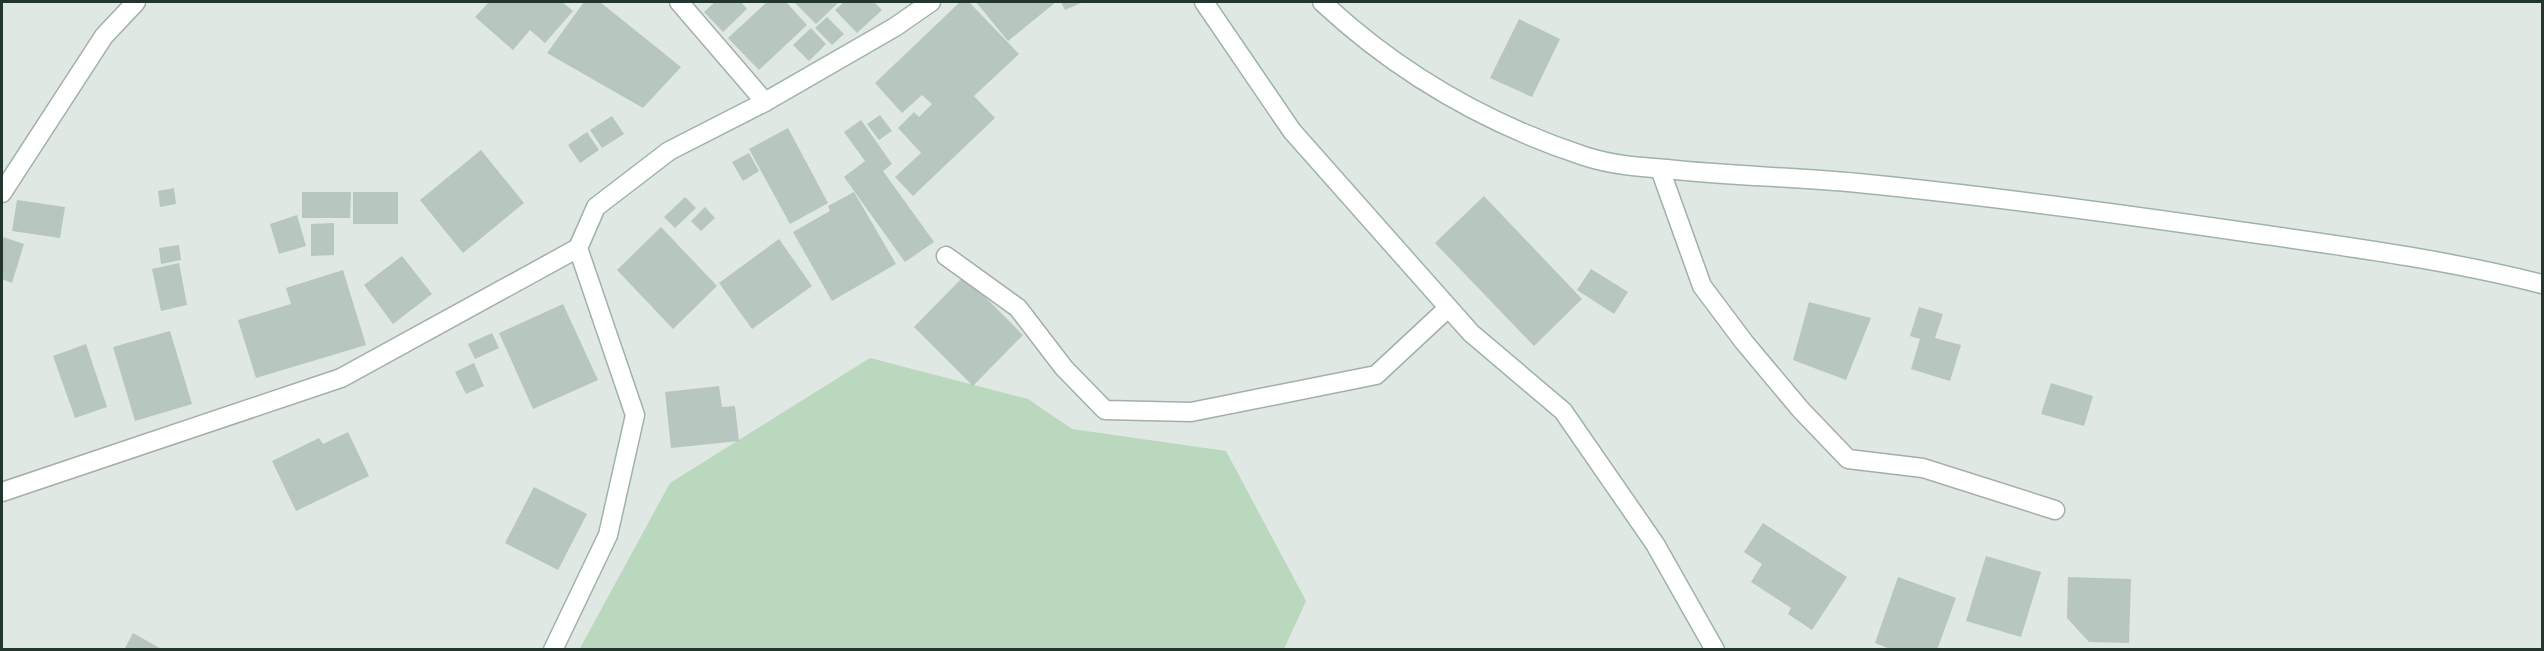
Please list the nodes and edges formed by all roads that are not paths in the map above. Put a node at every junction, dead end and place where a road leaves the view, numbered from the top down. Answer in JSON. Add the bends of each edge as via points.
{"nodes":[{"id":1,"x":136,"y":2,"type":"edge"},
{"id":2,"x":679,"y":2,"type":"edge"},
{"id":3,"x":931,"y":2,"type":"edge"},
{"id":4,"x":1204,"y":2,"type":"edge"},
{"id":5,"x":1322,"y":2,"type":"edge"},
{"id":6,"x":765,"y":102,"type":"junction"},
{"id":7,"x":1660,"y":169,"type":"junction"},
{"id":8,"x":2,"y":193,"type":"edge"},
{"id":9,"x":578,"y":248,"type":"junction"},
{"id":10,"x":946,"y":256,"type":"dead end"},
{"id":11,"x":2542,"y":284,"type":"edge"},
{"id":12,"x":1448,"y":308,"type":"junction"},
{"id":13,"x":2,"y":492,"type":"edge"},
{"id":14,"x":2055,"y":510,"type":"dead end"},
{"id":15,"x":553,"y":650,"type":"edge"},
{"id":16,"x":1715,"y":650,"type":"edge"}],
"edges":[{"from":1,"to":8,"type":"street","via":[[104,36]]},
{"from":2,"to":6,"type":"street"},
{"from":3,"to":6,"type":"street"},
{"from":4,"to":12,"type":"street","via":[[1292,131]]},
{"from":5,"to":7,"type":"street","via":[[1389,58],[1499,122],[1587,157]]},
{"from":6,"to":9,"type":"street","via":[[669,151],[596,207]]},
{"from":7,"to":11,"type":"street","via":[[1855,183],[2161,220],[2395,254]]},
{"from":7,"to":14,"type":"street","via":[[1702,286],[1801,410],[1848,459],[1923,468]]},
{"from":9,"to":13,"type":"street","via":[[341,378]]},
{"from":9,"to":15,"type":"street","via":[[635,415],[608,535]]},
{"from":10,"to":12,"type":"street","via":[[1018,308],[1064,368],[1105,410],[1191,412],[1376,375]]},
{"from":12,"to":16,"type":"street","via":[[1471,333],[1563,411],[1655,544]]}]}
